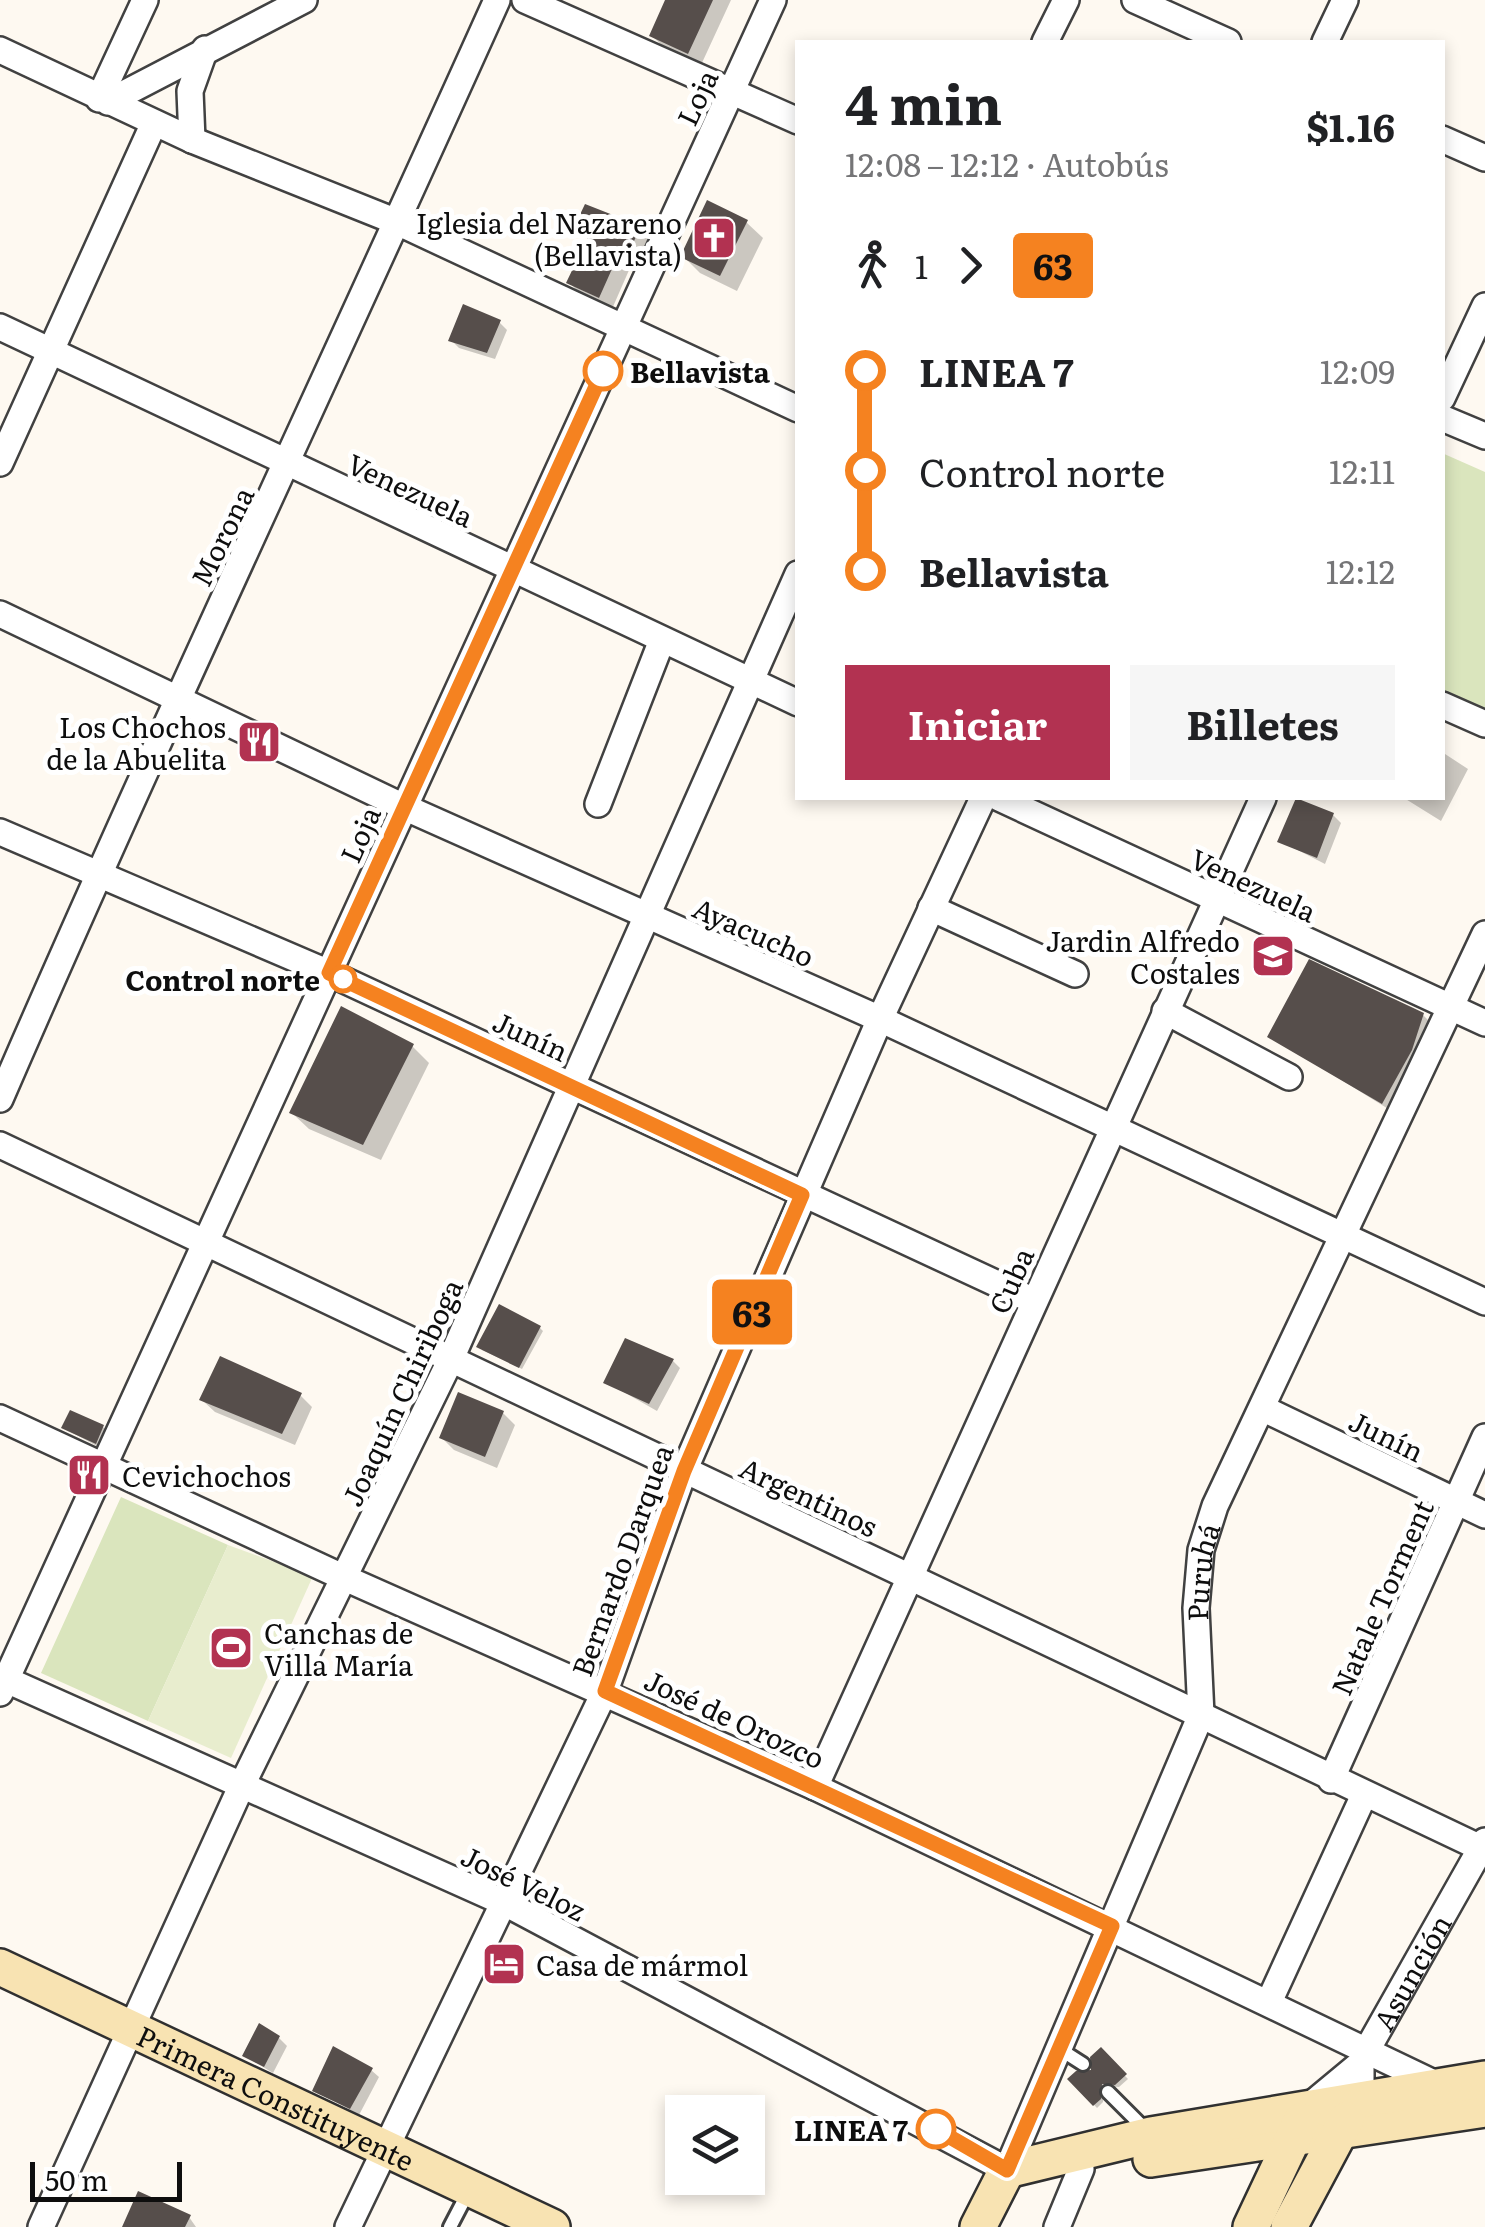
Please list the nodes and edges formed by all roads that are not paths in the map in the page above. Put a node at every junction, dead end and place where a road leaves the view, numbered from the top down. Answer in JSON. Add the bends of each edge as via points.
{"nodes":[{"id":1,"x":145,"y":0,"type":"edge"},
{"id":2,"x":304,"y":0,"type":"edge"},
{"id":3,"x":497,"y":0,"type":"edge"},
{"id":4,"x":525,"y":0,"type":"edge"},
{"id":5,"x":774,"y":0,"type":"edge"},
{"id":6,"x":1066,"y":0,"type":"edge"},
{"id":7,"x":1134,"y":0,"type":"edge"},
{"id":8,"x":1346,"y":0,"type":"edge"},
{"id":9,"x":1046,"y":40,"type":"edge"},
{"id":10,"x":1224,"y":40,"type":"edge"},
{"id":11,"x":1326,"y":40,"type":"edge"},
{"id":12,"x":206,"y":49,"type":"junction"},
{"id":13,"x":0,"y":50,"type":"edge"},
{"id":14,"x":732,"y":91,"type":"junction"},
{"id":15,"x":103,"y":101,"type":"junction"},
{"id":16,"x":795,"y":120,"type":"edge"},
{"id":17,"x":154,"y":123,"type":"junction"},
{"id":18,"x":192,"y":140,"type":"junction"},
{"id":19,"x":1445,"y":140,"type":"edge"},
{"id":20,"x":1485,"y":158,"type":"edge"},
{"id":21,"x":397,"y":222,"type":"junction"},
{"id":22,"x":1485,"y":306,"type":"edge"},
{"id":23,"x":0,"y":327,"type":"edge"},
{"id":24,"x":622,"y":330,"type":"junction"},
{"id":25,"x":50,"y":352,"type":"junction"},
{"id":26,"x":1445,"y":392,"type":"edge"},
{"id":27,"x":795,"y":408,"type":"edge"},
{"id":28,"x":1445,"y":419,"type":"edge"},
{"id":29,"x":1485,"y":436,"type":"edge"},
{"id":30,"x":0,"y":463,"type":"edge"},
{"id":31,"x":288,"y":465,"type":"junction"},
{"id":32,"x":512,"y":570,"type":"junction"},
{"id":33,"x":795,"y":581,"type":"edge"},
{"id":34,"x":0,"y":614,"type":"edge"},
{"id":35,"x":662,"y":640,"type":"junction"},
{"id":36,"x":751,"y":681,"type":"junction"},
{"id":37,"x":176,"y":698,"type":"junction"},
{"id":38,"x":795,"y":702,"type":"edge"},
{"id":39,"x":1445,"y":706,"type":"edge"},
{"id":40,"x":1485,"y":724,"type":"edge"},
{"id":41,"x":982,"y":800,"type":"edge"},
{"id":42,"x":1003,"y":800,"type":"edge"},
{"id":43,"x":1262,"y":800,"type":"edge"},
{"id":44,"x":598,"y":804,"type":"dead end"},
{"id":45,"x":404,"y":807,"type":"junction"},
{"id":46,"x":0,"y":832,"type":"edge"},
{"id":47,"x":98,"y":872,"type":"junction"},
{"id":48,"x":1216,"y":899,"type":"junction"},
{"id":49,"x":931,"y":908,"type":"junction"},
{"id":50,"x":648,"y":916,"type":"junction"},
{"id":51,"x":1485,"y":934,"type":"edge"},
{"id":52,"x":329,"y":973,"type":"junction"},
{"id":53,"x":1075,"y":974,"type":"dead end"},
{"id":54,"x":1450,"y":1009,"type":"junction"},
{"id":55,"x":1165,"y":1011,"type":"junction"},
{"id":56,"x":880,"y":1019,"type":"junction"},
{"id":57,"x":1485,"y":1024,"type":"edge"},
{"id":58,"x":1289,"y":1077,"type":"dead end"},
{"id":59,"x":572,"y":1087,"type":"junction"},
{"id":60,"x":0,"y":1099,"type":"edge"},
{"id":61,"x":1112,"y":1128,"type":"junction"},
{"id":62,"x":0,"y":1145,"type":"edge"},
{"id":63,"x":802,"y":1195,"type":"junction"},
{"id":64,"x":1345,"y":1236,"type":"junction"},
{"id":65,"x":206,"y":1243,"type":"junction"},
{"id":66,"x":1034,"y":1300,"type":"junction"},
{"id":67,"x":1485,"y":1302,"type":"edge"},
{"id":68,"x":450,"y":1362,"type":"junction"},
{"id":69,"x":1264,"y":1408,"type":"junction"},
{"id":70,"x":0,"y":1418,"type":"edge"},
{"id":71,"x":1485,"y":1437,"type":"edge"},
{"id":72,"x":103,"y":1466,"type":"junction"},
{"id":73,"x":684,"y":1471,"type":"junction"},
{"id":74,"x":1456,"y":1502,"type":"junction"},
{"id":75,"x":1485,"y":1515,"type":"edge"},
{"id":76,"x":912,"y":1577,"type":"junction"},
{"id":77,"x":347,"y":1579,"type":"junction"},
{"id":78,"x":2,"y":1684,"type":"edge"},
{"id":79,"x":605,"y":1691,"type":"junction"},
{"id":80,"x":1202,"y":1715,"type":"junction"},
{"id":81,"x":1332,"y":1780,"type":"junction"},
{"id":82,"x":242,"y":1787,"type":"junction"},
{"id":83,"x":815,"y":1787,"type":"junction"},
{"id":84,"x":1364,"y":1796,"type":"junction"},
{"id":85,"x":1484,"y":1846,"type":"edge"},
{"id":86,"x":502,"y":1902,"type":"junction"},
{"id":87,"x":1112,"y":1926,"type":"junction"},
{"id":88,"x":0,"y":1967,"type":"edge"},
{"id":89,"x":1270,"y":2002,"type":"junction"},
{"id":90,"x":133,"y":2026,"type":"junction"},
{"id":91,"x":1058,"y":2048,"type":"junction"},
{"id":92,"x":1364,"y":2057,"type":"junction"},
{"id":93,"x":1083,"y":2064,"type":"dead end"},
{"id":94,"x":1485,"y":2079,"type":"edge"},
{"id":95,"x":1440,"y":2086,"type":"junction"},
{"id":96,"x":1108,"y":2092,"type":"dead end"},
{"id":97,"x":1361,"y":2099,"type":"junction"},
{"id":98,"x":1485,"y":2108,"type":"edge"},
{"id":99,"x":1300,"y":2122,"type":"junction"},
{"id":100,"x":1338,"y":2131,"type":"junction"},
{"id":101,"x":1151,"y":2135,"type":"junction"},
{"id":102,"x":385,"y":2148,"type":"junction"},
{"id":103,"x":1081,"y":2169,"type":"junction"},
{"id":104,"x":1007,"y":2170,"type":"junction"},
{"id":105,"x":463,"y":2202,"type":"dead end"},
{"id":106,"x":41,"y":2227,"type":"edge"},
{"id":107,"x":348,"y":2227,"type":"edge"},
{"id":108,"x":450,"y":2227,"type":"edge"},
{"id":109,"x":552,"y":2227,"type":"edge"},
{"id":110,"x":978,"y":2227,"type":"edge"},
{"id":111,"x":1057,"y":2227,"type":"edge"},
{"id":112,"x":1252,"y":2227,"type":"edge"},
{"id":113,"x":1289,"y":2227,"type":"edge"}],
"edges":[{"from":1,"to":15,"type":"street"},
{"from":2,"to":12,"type":"street"},
{"from":3,"to":21,"type":"street","name":"Morona"},
{"from":4,"to":14,"type":"street"},
{"from":5,"to":14,"type":"street","name":"Loja"},
{"from":6,"to":9,"type":"street"},
{"from":7,"to":10,"type":"street"},
{"from":8,"to":11,"type":"street"},
{"from":12,"to":15,"type":"street"},
{"from":12,"to":18,"type":"street","via":[[190,91]]},
{"from":13,"to":15,"type":"street"},
{"from":14,"to":16,"type":"street"},
{"from":14,"to":24,"type":"street","name":"Loja"},
{"from":15,"to":17,"type":"street"},
{"from":17,"to":18,"type":"street"},
{"from":17,"to":25,"type":"street"},
{"from":18,"to":21,"type":"street"},
{"from":19,"to":20,"type":"street"},
{"from":21,"to":24,"type":"street"},
{"from":21,"to":31,"type":"street","name":"Morona"},
{"from":22,"to":26,"type":"street"},
{"from":23,"to":25,"type":"street","name":"Venezuela"},
{"from":24,"to":27,"type":"street"},
{"from":24,"to":32,"type":"street","name":"Loja"},
{"from":25,"to":30,"type":"street"},
{"from":25,"to":31,"type":"street","name":"Venezuela"},
{"from":28,"to":29,"type":"street"},
{"from":31,"to":32,"type":"street","name":"Venezuela"},
{"from":31,"to":37,"type":"street","name":"Morona"},
{"from":32,"to":35,"type":"street","name":"Venezuela"},
{"from":32,"to":45,"type":"street","name":"Loja"},
{"from":33,"to":36,"type":"street","name":"Joaquín Chiriboga"},
{"from":34,"to":37,"type":"street","name":"Ayacucho"},
{"from":35,"to":36,"type":"street","name":"Venezuela"},
{"from":35,"to":44,"type":"street"},
{"from":36,"to":38,"type":"street","name":"Venezuela"},
{"from":36,"to":50,"type":"street","name":"Joaquín Chiriboga"},
{"from":37,"to":45,"type":"street","name":"Ayacucho"},
{"from":37,"to":47,"type":"street","name":"Morona"},
{"from":39,"to":40,"type":"street"},
{"from":41,"to":49,"type":"street","name":"Bernardo Darquea"},
{"from":42,"to":48,"type":"street","name":"Venezuela"},
{"from":43,"to":48,"type":"street","name":"Cuba"},
{"from":45,"to":50,"type":"street","name":"Ayacucho"},
{"from":45,"to":52,"type":"street","name":"Loja"},
{"from":46,"to":47,"type":"street","name":"Junín"},
{"from":47,"to":52,"type":"street","name":"Junín"},
{"from":47,"to":60,"type":"street","name":"Morona"},
{"from":48,"to":54,"type":"street","name":"Venezuela"},
{"from":48,"to":55,"type":"street","name":"Cuba"},
{"from":49,"to":53,"type":"street"},
{"from":49,"to":56,"type":"street","name":"Bernardo Darquea"},
{"from":50,"to":56,"type":"street","name":"Ayacucho"},
{"from":50,"to":59,"type":"street","name":"Joaquín Chiriboga"},
{"from":51,"to":54,"type":"street","name":"Puruhá"},
{"from":52,"to":59,"type":"street","name":"Junín"},
{"from":52,"to":65,"type":"street","name":"Loja"},
{"from":54,"to":57,"type":"street","name":"Venezuela"},
{"from":54,"to":64,"type":"street","name":"Puruhá"},
{"from":55,"to":58,"type":"street"},
{"from":55,"to":61,"type":"street","name":"Cuba"},
{"from":56,"to":61,"type":"street","name":"Ayacucho"},
{"from":56,"to":63,"type":"street","name":"Bernardo Darquea"},
{"from":59,"to":63,"type":"street","name":"Junín"},
{"from":59,"to":68,"type":"street","name":"Joaquín Chiriboga"},
{"from":61,"to":64,"type":"street","name":"Ayacucho"},
{"from":61,"to":66,"type":"street","name":"Cuba"},
{"from":62,"to":65,"type":"street","name":"Argentinos"},
{"from":63,"to":66,"type":"street","name":"Junín"},
{"from":63,"to":73,"type":"street","name":"Bernardo Darquea"},
{"from":64,"to":67,"type":"street","name":"Ayacucho"},
{"from":64,"to":69,"type":"street","name":"Puruhá"},
{"from":65,"to":68,"type":"street","name":"Argentinos"},
{"from":65,"to":72,"type":"street","name":"Loja"},
{"from":66,"to":76,"type":"street","name":"Cuba"},
{"from":68,"to":73,"type":"street","name":"Argentinos"},
{"from":68,"to":77,"type":"street","name":"Joaquín Chiriboga"},
{"from":69,"to":74,"type":"street","name":"Junín"},
{"from":69,"to":80,"type":"street","name":"Puruhá","via":[[1215,1506],[1201,1550],[1196,1608]]},
{"from":70,"to":72,"type":"street","name":"José de Orozco"},
{"from":71,"to":74,"type":"street","name":"Natale Torment"},
{"from":72,"to":77,"type":"street","name":"José de Orozco"},
{"from":72,"to":78,"type":"street","name":"Loja"},
{"from":73,"to":76,"type":"street","name":"Argentinos"},
{"from":73,"to":79,"type":"street","name":"Bernardo Darquea"},
{"from":74,"to":75,"type":"street","name":"Junín"},
{"from":74,"to":81,"type":"street","name":"Natale Torment"},
{"from":76,"to":80,"type":"street","name":"Argentinos"},
{"from":76,"to":83,"type":"street","name":"Cuba"},
{"from":77,"to":79,"type":"street","name":"José de Orozco"},
{"from":77,"to":82,"type":"street","name":"Joaquín Chiriboga"},
{"from":78,"to":82,"type":"street","name":"José Veloz"},
{"from":79,"to":83,"type":"street","name":"José de Orozco"},
{"from":79,"to":86,"type":"street","name":"Bernardo Darquea"},
{"from":80,"to":81,"type":"street","name":"Argentinos"},
{"from":80,"to":87,"type":"street","name":"Puruhá"},
{"from":81,"to":84,"type":"street","name":"Argentinos"},
{"from":82,"to":86,"type":"street","name":"José Veloz"},
{"from":82,"to":90,"type":"street","name":"Joaquín Chiriboga"},
{"from":83,"to":87,"type":"street","name":"José de Orozco"},
{"from":84,"to":85,"type":"street","name":"Argentinos"},
{"from":84,"to":89,"type":"street"},
{"from":85,"to":92,"type":"street","name":"Asunción"},
{"from":86,"to":102,"type":"street","name":"Bernardo Darquea"},
{"from":86,"to":104,"type":"street","name":"José Veloz"},
{"from":87,"to":89,"type":"street","name":"José de Orozco"},
{"from":87,"to":91,"type":"street","name":"Puruhá"},
{"from":88,"to":90,"type":"street","name":"Primera Constituyente"},
{"from":89,"to":92,"type":"street","name":"José de Orozco"},
{"from":90,"to":102,"type":"street","name":"Primera Constituyente"},
{"from":90,"to":106,"type":"street","name":"Joaquín Chiriboga"},
{"from":91,"to":93,"type":"lane"},
{"from":91,"to":104,"type":"street","name":"Puruhá"},
{"from":92,"to":95,"type":"street","name":"José de Orozco"},
{"from":92,"to":97,"type":"street","name":"Asunción"},
{"from":92,"to":99,"type":"street","name":"Asunción"},
{"from":94,"to":95,"type":"street"},
{"from":95,"to":97,"type":"street"},
{"from":96,"to":101,"type":"lane"},
{"from":97,"to":99,"type":"street"},
{"from":97,"to":100,"type":"street"},
{"from":98,"to":100,"type":"street"},
{"from":99,"to":100,"type":"street"},
{"from":99,"to":101,"type":"street"},
{"from":99,"to":103,"type":"street"},
{"from":99,"to":112,"type":"street"},
{"from":100,"to":113,"type":"street"},
{"from":101,"to":104,"type":"street"},
{"from":102,"to":107,"type":"street","name":"Bernardo Darquea"},
{"from":102,"to":109,"type":"street","name":"Primera Constituyente"},
{"from":103,"to":104,"type":"street","via":[[1035,2178]]},
{"from":103,"to":111,"type":"street"},
{"from":104,"to":110,"type":"street","name":"Puruhá"},
{"from":105,"to":108,"type":"lane"}]}
